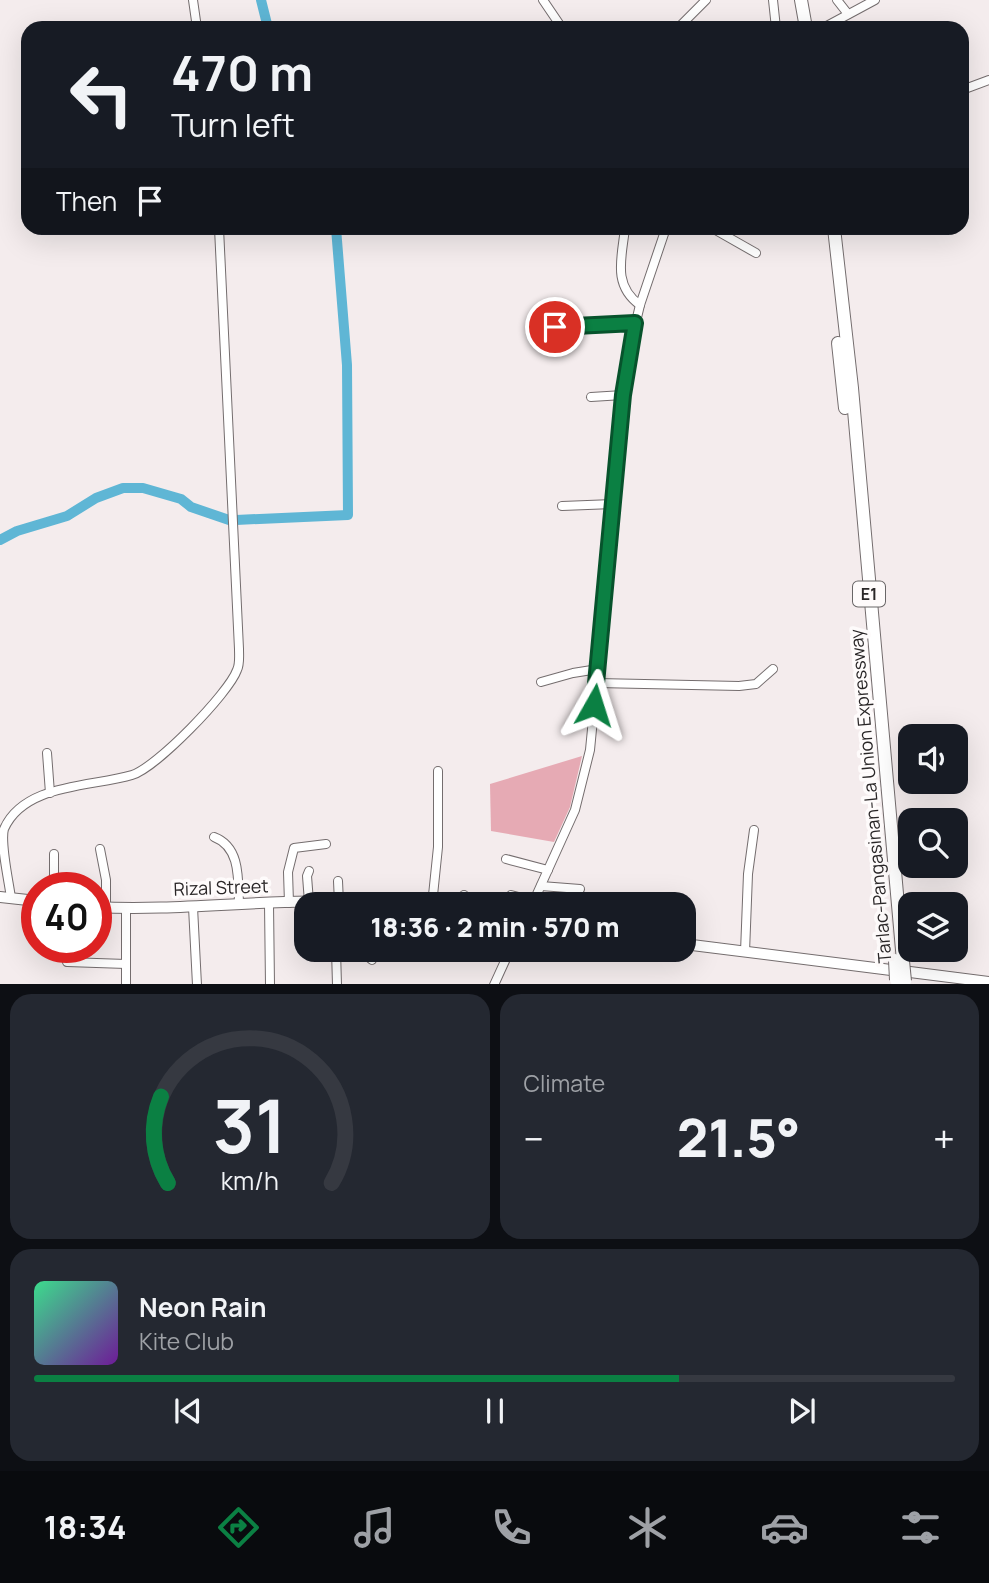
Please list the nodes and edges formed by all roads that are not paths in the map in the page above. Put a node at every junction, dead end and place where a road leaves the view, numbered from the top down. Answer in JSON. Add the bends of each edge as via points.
{"nodes":[{"id":1,"x":193,"y":0,"type":"edge"},
{"id":2,"x":543,"y":0,"type":"edge"},
{"id":3,"x":706,"y":0,"type":"edge"},
{"id":4,"x":773,"y":0,"type":"edge"},
{"id":5,"x":793,"y":0,"type":"edge"},
{"id":6,"x":801,"y":0,"type":"edge"},
{"id":7,"x":837,"y":0,"type":"edge"},
{"id":8,"x":869,"y":1,"type":"edge"},
{"id":9,"x":848,"y":14,"type":"junction"},
{"id":10,"x":196,"y":21,"type":"edge"},
{"id":11,"x":557,"y":21,"type":"edge"},
{"id":12,"x":685,"y":21,"type":"edge"},
{"id":13,"x":775,"y":21,"type":"edge"},
{"id":14,"x":796,"y":21,"type":"edge"},
{"id":15,"x":805,"y":21,"type":"edge"},
{"id":16,"x":836,"y":21,"type":"edge"},
{"id":17,"x":989,"y":80,"type":"edge"},
{"id":18,"x":969,"y":87,"type":"edge"},
{"id":19,"x":219,"y":235,"type":"edge"},
{"id":20,"x":624,"y":235,"type":"edge"},
{"id":21,"x":664,"y":235,"type":"edge"},
{"id":22,"x":724,"y":235,"type":"edge"},
{"id":23,"x":826,"y":235,"type":"edge"},
{"id":24,"x":835,"y":235,"type":"edge"},
{"id":25,"x":756,"y":253,"type":"dead end"},
{"id":26,"x":640,"y":305,"type":"junction"},
{"id":27,"x":635,"y":323,"type":"junction"},
{"id":28,"x":555,"y":327,"type":"dead end"},
{"id":29,"x":623,"y":395,"type":"junction"},
{"id":30,"x":590,"y":397,"type":"dead end"},
{"id":31,"x":613,"y":504,"type":"junction"},
{"id":32,"x":562,"y":506,"type":"dead end"},
{"id":33,"x":598,"y":669,"type":"junction"},
{"id":34,"x":773,"y":669,"type":"dead end"},
{"id":35,"x":541,"y":682,"type":"dead end"},
{"id":36,"x":597,"y":683,"type":"junction"},
{"id":37,"x":47,"y":752,"type":"dead end"},
{"id":38,"x":439,"y":771,"type":"dead end"},
{"id":39,"x":50,"y":793,"type":"junction"},
{"id":40,"x":754,"y":830,"type":"dead end"},
{"id":41,"x":214,"y":836,"type":"dead end"},
{"id":42,"x":326,"y":845,"type":"dead end"},
{"id":43,"x":100,"y":849,"type":"dead end"},
{"id":44,"x":54,"y":854,"type":"dead end"},
{"id":45,"x":506,"y":859,"type":"dead end"},
{"id":46,"x":548,"y":870,"type":"junction"},
{"id":47,"x":309,"y":871,"type":"dead end"},
{"id":48,"x":54,"y":872,"type":"edge"},
{"id":49,"x":104,"y":872,"type":"edge"},
{"id":50,"x":338,"y":881,"type":"dead end"},
{"id":51,"x":541,"y":886,"type":"junction"},
{"id":52,"x":580,"y":890,"type":"dead end"},
{"id":53,"x":308,"y":892,"type":"edge"},
{"id":54,"x":338,"y":892,"type":"edge"},
{"id":55,"x":434,"y":892,"type":"edge"},
{"id":56,"x":538,"y":892,"type":"edge"},
{"id":57,"x":6,"y":898,"type":"edge"},
{"id":58,"x":289,"y":903,"type":"junction"},
{"id":59,"x":294,"y":903,"type":"edge"},
{"id":60,"x":269,"y":904,"type":"junction"},
{"id":61,"x":239,"y":905,"type":"junction"},
{"id":62,"x":193,"y":907,"type":"junction"},
{"id":63,"x":112,"y":908,"type":"edge"},
{"id":64,"x":126,"y":909,"type":"junction"},
{"id":65,"x":696,"y":946,"type":"edge"},
{"id":66,"x":745,"y":952,"type":"junction"},
{"id":67,"x":337,"y":962,"type":"edge"},
{"id":68,"x":505,"y":962,"type":"edge"},
{"id":69,"x":96,"y":963,"type":"edge"},
{"id":70,"x":126,"y":964,"type":"junction"},
{"id":71,"x":900,"y":974,"type":"edge"},
{"id":72,"x":989,"y":982,"type":"edge"},
{"id":73,"x":126,"y":984,"type":"edge"},
{"id":74,"x":197,"y":984,"type":"edge"},
{"id":75,"x":270,"y":984,"type":"edge"},
{"id":76,"x":337,"y":984,"type":"edge"},
{"id":77,"x":494,"y":984,"type":"edge"}],
"edges":[{"from":1,"to":10,"type":"street"},
{"from":2,"to":11,"type":"street"},
{"from":3,"to":12,"type":"street"},
{"from":4,"to":13,"type":"street"},
{"from":5,"to":14,"type":"highway"},
{"from":6,"to":15,"type":"highway"},
{"from":7,"to":9,"type":"street"},
{"from":8,"to":9,"type":"street"},
{"from":9,"to":16,"type":"street"},
{"from":17,"to":18,"type":"street"},
{"from":19,"to":39,"type":"street","via":[[237,671],[207,710],[147,769]]},
{"from":20,"to":26,"type":"street","via":[[621,283]]},
{"from":21,"to":26,"type":"street"},
{"from":22,"to":25,"type":"street"},
{"from":23,"to":71,"type":"highway","name":"Tarlac-Pangasinan-La Union Expressway","number":"E1"},
{"from":24,"to":71,"type":"highway","name":"Tarlac-Pangasinan-La Union Expressway","number":"E1","via":[[852,388]]},
{"from":26,"to":27,"type":"street"},
{"from":27,"to":28,"type":"street"},
{"from":27,"to":29,"type":"street"},
{"from":29,"to":30,"type":"street"},
{"from":29,"to":31,"type":"street"},
{"from":31,"to":32,"type":"street"},
{"from":31,"to":33,"type":"street"},
{"from":33,"to":35,"type":"street"},
{"from":33,"to":36,"type":"street"},
{"from":34,"to":36,"type":"street","via":[[756,684],[739,686]]},
{"from":36,"to":46,"type":"street","via":[[586,768],[575,810]]},
{"from":37,"to":39,"type":"street"},
{"from":38,"to":55,"type":"street"},
{"from":39,"to":57,"type":"street","via":[[16,813],[3,831]]},
{"from":40,"to":66,"type":"street"},
{"from":41,"to":61,"type":"street","via":[[231,849]]},
{"from":42,"to":58,"type":"street","via":[[294,848],[288,873]]},
{"from":43,"to":49,"type":"street"},
{"from":44,"to":48,"type":"street"},
{"from":45,"to":46,"type":"street"},
{"from":46,"to":51,"type":"street"},
{"from":47,"to":53,"type":"street"},
{"from":50,"to":54,"type":"street"},
{"from":51,"to":52,"type":"street"},
{"from":51,"to":56,"type":"street"},
{"from":58,"to":59,"type":"main road","name":"Rizal Street"},
{"from":58,"to":60,"type":"main road","name":"Rizal Street"},
{"from":60,"to":61,"type":"main road","name":"Rizal Street"},
{"from":60,"to":75,"type":"street"},
{"from":61,"to":62,"type":"main road","name":"Rizal Street"},
{"from":62,"to":64,"type":"main road","name":"Rizal Street"},
{"from":62,"to":74,"type":"street"},
{"from":63,"to":64,"type":"main road","name":"Rizal Street"},
{"from":64,"to":70,"type":"street"},
{"from":65,"to":66,"type":"main road"},
{"from":66,"to":71,"type":"main road"},
{"from":67,"to":76,"type":"street"},
{"from":68,"to":77,"type":"street"},
{"from":69,"to":70,"type":"street"},
{"from":70,"to":73,"type":"street"},
{"from":71,"to":72,"type":"main road"}]}
